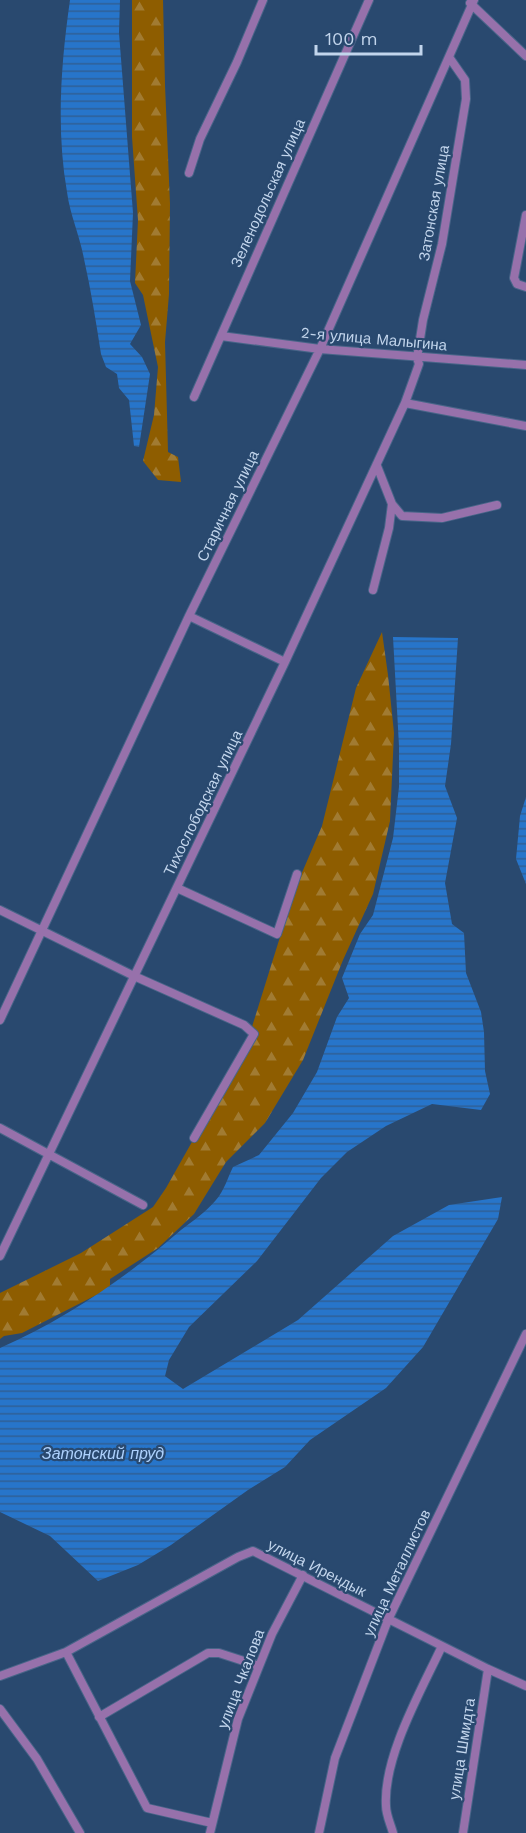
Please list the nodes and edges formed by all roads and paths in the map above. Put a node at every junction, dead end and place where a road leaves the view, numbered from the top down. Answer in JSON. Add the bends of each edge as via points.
{"nodes":[{"id":1,"x":263,"y":0,"type":"edge"},
{"id":2,"x":369,"y":0,"type":"edge"},
{"id":3,"x":471,"y":2,"type":"edge"},
{"id":4,"x":526,"y":56,"type":"edge"},
{"id":5,"x":449,"y":57,"type":"junction"},
{"id":6,"x":189,"y":173,"type":"dead end"},
{"id":7,"x":526,"y":215,"type":"edge"},
{"id":8,"x":526,"y":287,"type":"edge"},
{"id":9,"x":220,"y":336,"type":"junction"},
{"id":10,"x":320,"y":349,"type":"junction"},
{"id":11,"x":417,"y":358,"type":"junction"},
{"id":12,"x":526,"y":365,"type":"edge"},
{"id":13,"x":194,"y":397,"type":"dead end"},
{"id":14,"x":405,"y":403,"type":"junction"},
{"id":15,"x":526,"y":426,"type":"edge"},
{"id":16,"x":377,"y":466,"type":"junction"},
{"id":17,"x":392,"y":504,"type":"junction"},
{"id":18,"x":497,"y":505,"type":"dead end"},
{"id":19,"x":373,"y":590,"type":"dead end"},
{"id":20,"x":189,"y":616,"type":"junction"},
{"id":21,"x":285,"y":662,"type":"junction"},
{"id":22,"x":297,"y":874,"type":"dead end"},
{"id":23,"x":177,"y":888,"type":"junction"},
{"id":24,"x":0,"y":910,"type":"edge"},
{"id":25,"x":42,"y":931,"type":"junction"},
{"id":26,"x":134,"y":976,"type":"junction"},
{"id":27,"x":0,"y":1020,"type":"edge"},
{"id":28,"x":0,"y":1128,"type":"edge"},
{"id":29,"x":194,"y":1138,"type":"dead end"},
{"id":30,"x":50,"y":1155,"type":"junction"},
{"id":31,"x":143,"y":1205,"type":"dead end"},
{"id":32,"x":0,"y":1256,"type":"edge"},
{"id":33,"x":526,"y":1334,"type":"edge"},
{"id":34,"x":303,"y":1575,"type":"junction"},
{"id":35,"x":388,"y":1620,"type":"junction"},
{"id":36,"x":442,"y":1646,"type":"junction"},
{"id":37,"x":66,"y":1652,"type":"junction"},
{"id":38,"x":259,"y":1666,"type":"junction"},
{"id":39,"x":488,"y":1669,"type":"junction"},
{"id":40,"x":0,"y":1676,"type":"edge"},
{"id":41,"x":526,"y":1686,"type":"edge"},
{"id":42,"x":0,"y":1709,"type":"edge"},
{"id":43,"x":99,"y":1717,"type":"junction"},
{"id":44,"x":212,"y":1823,"type":"junction"},
{"id":45,"x":80,"y":1833,"type":"edge"},
{"id":46,"x":210,"y":1833,"type":"edge"},
{"id":47,"x":319,"y":1833,"type":"edge"},
{"id":48,"x":393,"y":1833,"type":"edge"},
{"id":49,"x":463,"y":1833,"type":"edge"}],
"edges":[{"from":1,"to":6,"type":"street","via":[[200,139]]},
{"from":2,"to":9,"type":"street","name":"Зеленодольская улица"},
{"from":3,"to":4,"type":"street"},
{"from":3,"to":5,"type":"street","name":"Старичная улица"},
{"from":5,"to":10,"type":"street","name":"Старичная улица"},
{"from":5,"to":11,"type":"street","name":"Затонская улица","via":[[465,80],[466,99],[442,244]]},
{"from":7,"to":8,"type":"street","via":[[514,274],[517,284]]},
{"from":9,"to":10,"type":"street","name":"2-я улица Малыгина"},
{"from":9,"to":13,"type":"street","name":"Зеленодольская улица"},
{"from":10,"to":11,"type":"street","name":"2-я улица Малыгина"},
{"from":10,"to":20,"type":"street","name":"Старичная улица"},
{"from":11,"to":12,"type":"street","name":"2-я улица Малыгина"},
{"from":11,"to":14,"type":"street","name":"Тихослободская улица","via":[[419,364]]},
{"from":14,"to":15,"type":"street"},
{"from":14,"to":16,"type":"street","name":"Тихослободская улица"},
{"from":16,"to":17,"type":"street"},
{"from":16,"to":21,"type":"street","name":"Тихослободская улица"},
{"from":17,"to":18,"type":"street","via":[[402,516],[442,518]]},
{"from":17,"to":19,"type":"street"},
{"from":20,"to":21,"type":"street"},
{"from":20,"to":25,"type":"street","name":"Старичная улица"},
{"from":21,"to":23,"type":"street","name":"Тихослободская улица"},
{"from":22,"to":23,"type":"street","via":[[278,934]]},
{"from":23,"to":26,"type":"street","name":"Тихослободская улица"},
{"from":24,"to":25,"type":"street"},
{"from":25,"to":26,"type":"street"},
{"from":25,"to":27,"type":"street","name":"Старичная улица"},
{"from":26,"to":29,"type":"street","via":[[254,1034]]},
{"from":26,"to":30,"type":"street","name":"Тихослободская улица"},
{"from":28,"to":30,"type":"street"},
{"from":30,"to":31,"type":"street"},
{"from":30,"to":32,"type":"street","name":"Тихослободская улица"},
{"from":33,"to":35,"type":"street","name":"улица Металлистов"},
{"from":34,"to":35,"type":"street","name":"улица Ирендык"},
{"from":34,"to":37,"type":"street","name":"улица Ирендык","via":[[253,1551]]},
{"from":34,"to":38,"type":"street","name":"улица Чкалова"},
{"from":35,"to":36,"type":"street","name":"улица Ирендык"},
{"from":35,"to":47,"type":"street","name":"улица Металлистов","via":[[335,1758]]},
{"from":36,"to":39,"type":"street","name":"улица Ирендык"},
{"from":36,"to":48,"type":"street","via":[[390,1769],[386,1807]]},
{"from":37,"to":40,"type":"street","name":"улица Ирендык"},
{"from":37,"to":43,"type":"street"},
{"from":38,"to":43,"type":"street","via":[[208,1653]]},
{"from":38,"to":44,"type":"street","name":"улица Чкалова","via":[[238,1719]]},
{"from":39,"to":41,"type":"street","name":"улица Ирендык"},
{"from":39,"to":49,"type":"street","name":"улица Шмидта"},
{"from":42,"to":45,"type":"street","via":[[37,1759]]},
{"from":43,"to":44,"type":"street","via":[[147,1808]]},
{"from":44,"to":46,"type":"street","name":"улица Чкалова"}]}
